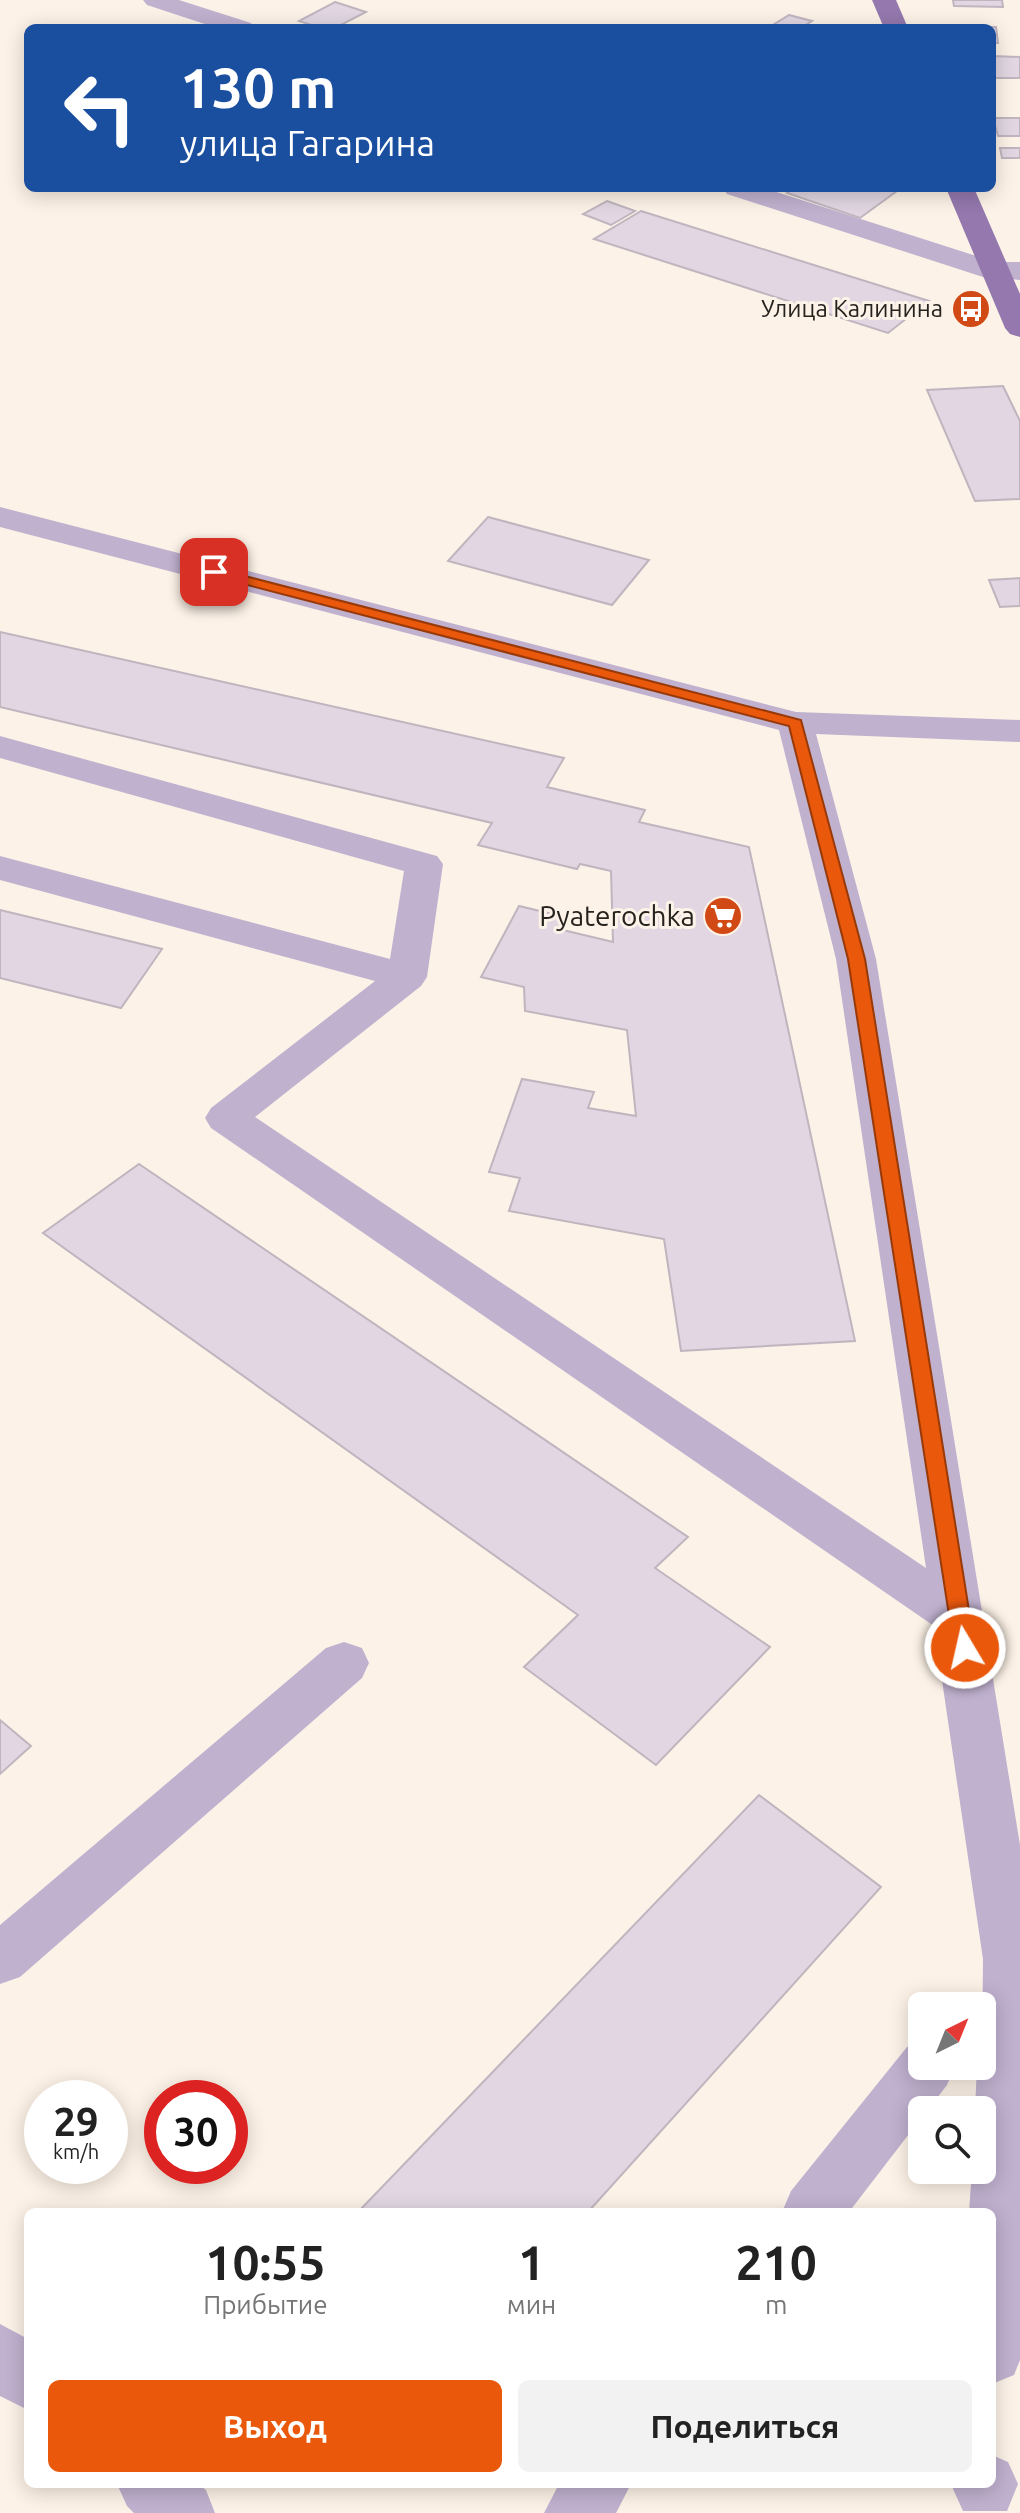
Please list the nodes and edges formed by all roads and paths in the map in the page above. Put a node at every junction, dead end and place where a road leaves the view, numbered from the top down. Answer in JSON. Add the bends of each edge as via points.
{"nodes":[{"id":1,"x":155,"y":0,"type":"edge"},
{"id":2,"x":884,"y":0,"type":"edge"},
{"id":3,"x":230,"y":24,"type":"edge"},
{"id":4,"x":894,"y":24,"type":"edge"},
{"id":5,"x":750,"y":192,"type":"edge"},
{"id":6,"x":962,"y":192,"type":"edge"},
{"id":7,"x":1007,"y":271,"type":"edge"},
{"id":8,"x":1020,"y":328,"type":"edge"},
{"id":9,"x":0,"y":517,"type":"edge"},
{"id":10,"x":795,"y":723,"type":"junction"},
{"id":11,"x":1020,"y":731,"type":"edge"},
{"id":12,"x":0,"y":747,"type":"edge"},
{"id":13,"x":0,"y":868,"type":"edge"},
{"id":14,"x":407,"y":977,"type":"junction"},
{"id":15,"x":960,"y":1617,"type":"junction"},
{"id":16,"x":344,"y":1663,"type":"dead end"},
{"id":17,"x":0,"y":1959,"type":"edge"},
{"id":18,"x":1011,"y":1959,"type":"junction"},
{"id":19,"x":985,"y":1992,"type":"edge"},
{"id":20,"x":916,"y":2080,"type":"edge"},
{"id":21,"x":815,"y":2208,"type":"edge"},
{"id":22,"x":996,"y":2270,"type":"edge"},
{"id":23,"x":0,"y":2355,"type":"edge"},
{"id":24,"x":24,"y":2376,"type":"edge"},
{"id":25,"x":154,"y":2488,"type":"edge"},
{"id":26,"x":596,"y":2488,"type":"edge"},
{"id":27,"x":183,"y":2513,"type":"edge"},
{"id":28,"x":576,"y":2513,"type":"edge"}],
"edges":[{"from":1,"to":3,"type":"street"},
{"from":2,"to":4,"type":"main road"},
{"from":5,"to":7,"type":"street"},
{"from":6,"to":7,"type":"main road"},
{"from":7,"to":8,"type":"main road"},
{"from":9,"to":10,"type":"street"},
{"from":10,"to":11,"type":"street"},
{"from":10,"to":15,"type":"street","via":[[856,959]]},
{"from":12,"to":14,"type":"street","via":[[424,864]]},
{"from":13,"to":14,"type":"street"},
{"from":14,"to":15,"type":"street","via":[[226,1118]]},
{"from":15,"to":18,"type":"street"},
{"from":16,"to":17,"type":"street"},
{"from":18,"to":19,"type":"street"},
{"from":18,"to":22,"type":"street"},
{"from":20,"to":21,"type":"street"},
{"from":23,"to":24,"type":"street"},
{"from":25,"to":27,"type":"street"},
{"from":26,"to":28,"type":"street"}]}
